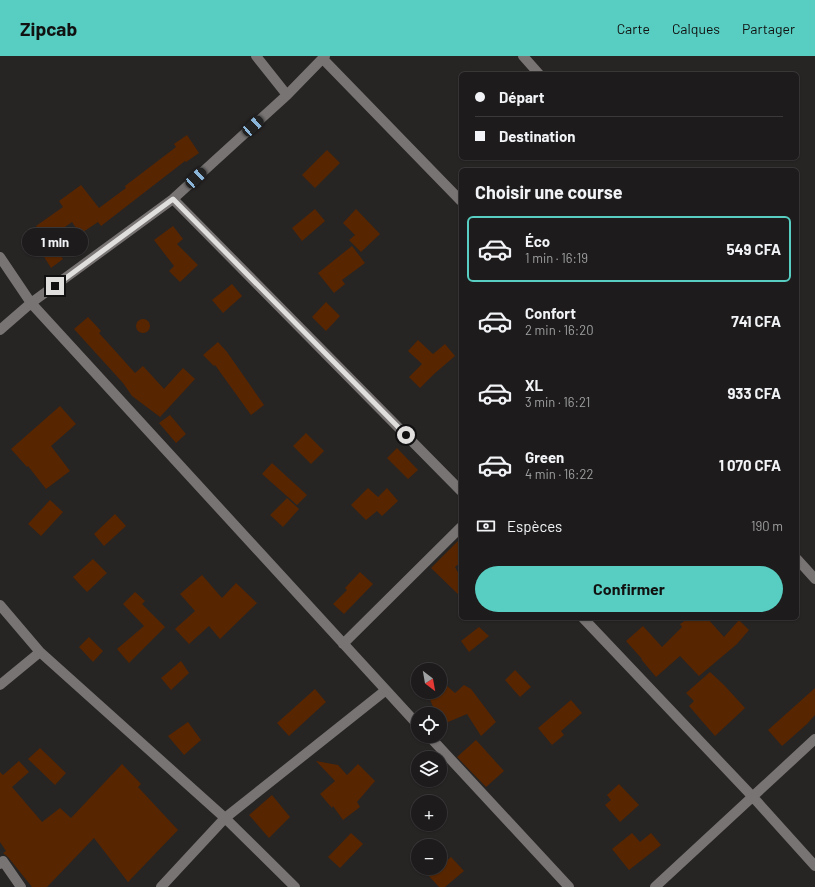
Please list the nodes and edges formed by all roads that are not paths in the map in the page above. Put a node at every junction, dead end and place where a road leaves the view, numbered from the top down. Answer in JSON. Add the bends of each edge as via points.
{"nodes":[{"id":1,"x":256,"y":56,"type":"edge"},
{"id":2,"x":523,"y":56,"type":"edge"},
{"id":3,"x":324,"y":57,"type":"edge"},
{"id":4,"x":537,"y":72,"type":"edge"},
{"id":5,"x":287,"y":95,"type":"junction"},
{"id":6,"x":173,"y":199,"type":"junction"},
{"id":7,"x":459,"y":199,"type":"edge"},
{"id":8,"x":0,"y":257,"type":"edge"},
{"id":9,"x":31,"y":303,"type":"junction"},
{"id":10,"x":0,"y":330,"type":"edge"},
{"id":11,"x":459,"y":489,"type":"edge"},
{"id":12,"x":459,"y":529,"type":"edge"},
{"id":13,"x":799,"y":561,"type":"edge"},
{"id":14,"x":815,"y":579,"type":"edge"},
{"id":15,"x":0,"y":606,"type":"edge"},
{"id":16,"x":585,"y":620,"type":"edge"},
{"id":17,"x":343,"y":644,"type":"junction"},
{"id":18,"x":40,"y":652,"type":"junction"},
{"id":19,"x":0,"y":685,"type":"edge"},
{"id":20,"x":386,"y":690,"type":"junction"},
{"id":21,"x":411,"y":717,"type":"edge"},
{"id":22,"x":815,"y":738,"type":"edge"},
{"id":23,"x":435,"y":743,"type":"edge"},
{"id":24,"x":752,"y":796,"type":"junction"},
{"id":25,"x":225,"y":818,"type":"junction"},
{"id":26,"x":0,"y":864,"type":"edge"},
{"id":27,"x":815,"y":866,"type":"edge"},
{"id":28,"x":21,"y":887,"type":"edge"},
{"id":29,"x":161,"y":887,"type":"edge"},
{"id":30,"x":295,"y":887,"type":"edge"},
{"id":31,"x":569,"y":887,"type":"edge"},
{"id":32,"x":655,"y":887,"type":"edge"}],
"edges":[{"from":1,"to":5,"type":"street"},
{"from":2,"to":4,"type":"street"},
{"from":3,"to":5,"type":"street"},
{"from":3,"to":7,"type":"street"},
{"from":5,"to":6,"type":"street"},
{"from":6,"to":9,"type":"street"},
{"from":6,"to":11,"type":"street"},
{"from":8,"to":9,"type":"street"},
{"from":9,"to":10,"type":"street"},
{"from":9,"to":17,"type":"street"},
{"from":12,"to":17,"type":"street"},
{"from":13,"to":14,"type":"street"},
{"from":15,"to":18,"type":"street"},
{"from":16,"to":24,"type":"street"},
{"from":17,"to":20,"type":"street"},
{"from":18,"to":19,"type":"street"},
{"from":18,"to":25,"type":"street"},
{"from":20,"to":21,"type":"street"},
{"from":20,"to":25,"type":"street"},
{"from":22,"to":24,"type":"street"},
{"from":23,"to":31,"type":"street"},
{"from":24,"to":27,"type":"street"},
{"from":24,"to":32,"type":"street"},
{"from":25,"to":29,"type":"street"},
{"from":25,"to":30,"type":"street"},
{"from":26,"to":28,"type":"street","via":[[3,861]]}]}
